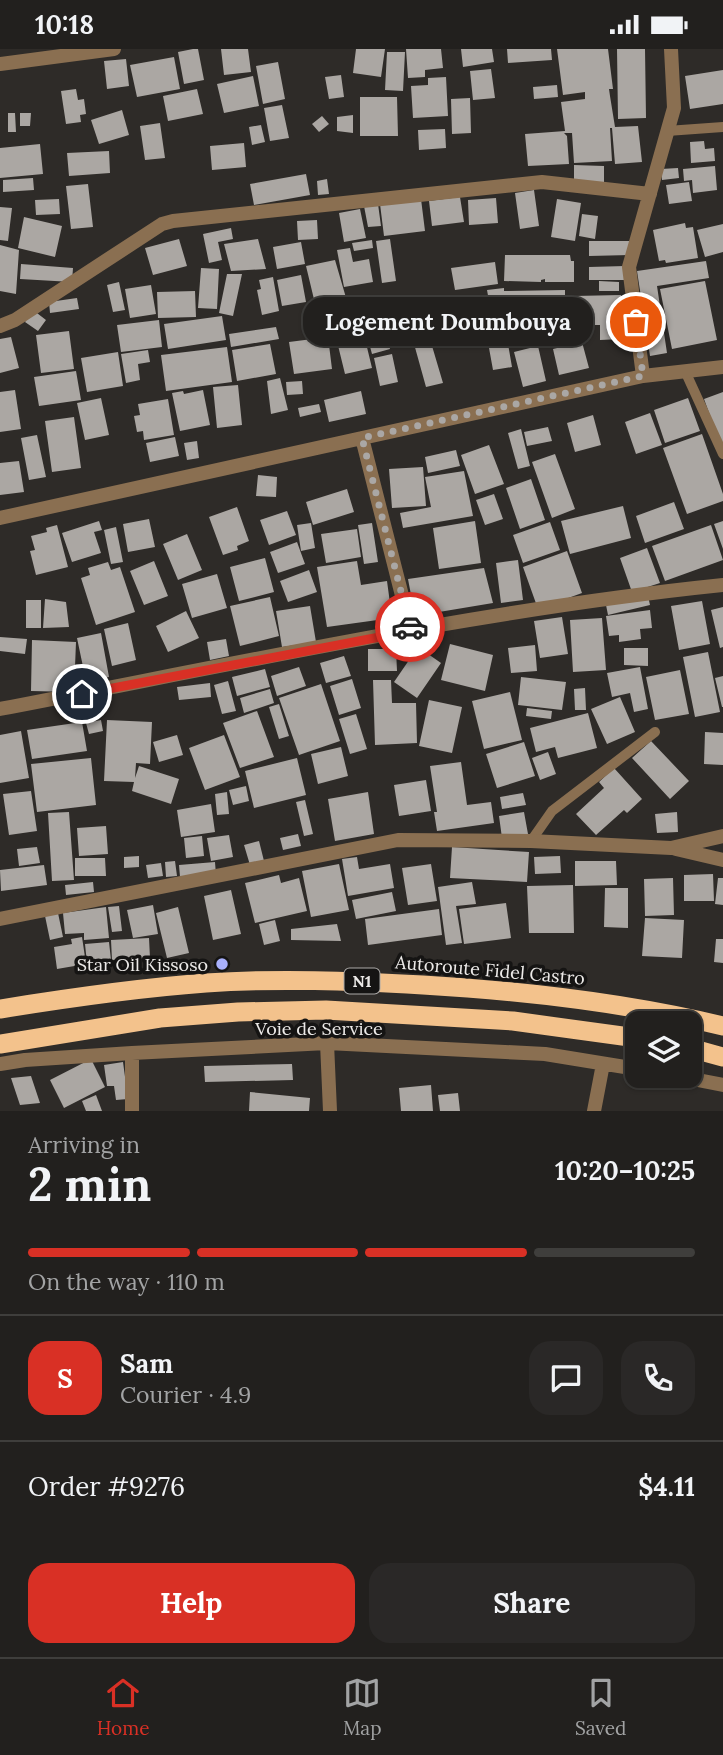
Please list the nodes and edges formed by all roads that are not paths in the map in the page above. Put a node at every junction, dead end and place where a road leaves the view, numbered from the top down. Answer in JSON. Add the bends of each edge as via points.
{"nodes":[{"id":1,"x":114,"y":49,"type":"edge"},
{"id":2,"x":671,"y":49,"type":"edge"},
{"id":3,"x":0,"y":64,"type":"edge"},
{"id":4,"x":723,"y":127,"type":"edge"},
{"id":5,"x":667,"y":131,"type":"junction"},
{"id":6,"x":650,"y":194,"type":"junction"},
{"id":7,"x":0,"y":326,"type":"edge"},
{"id":8,"x":723,"y":367,"type":"edge"},
{"id":9,"x":685,"y":371,"type":"junction"},
{"id":10,"x":643,"y":376,"type":"junction"},
{"id":11,"x":362,"y":438,"type":"junction"},
{"id":12,"x":723,"y":454,"type":"edge"},
{"id":13,"x":0,"y":518,"type":"edge"},
{"id":14,"x":723,"y":585,"type":"edge"},
{"id":15,"x":411,"y":631,"type":"junction"},
{"id":16,"x":0,"y":709,"type":"edge"},
{"id":17,"x":654,"y":731,"type":"dead end"},
{"id":18,"x":723,"y":836,"type":"edge"},
{"id":19,"x":531,"y":841,"type":"junction"},
{"id":20,"x":671,"y":848,"type":"junction"},
{"id":21,"x":723,"y":860,"type":"edge"},
{"id":22,"x":0,"y":919,"type":"edge"},
{"id":23,"x":0,"y":1009,"type":"edge"},
{"id":24,"x":723,"y":1026,"type":"edge"},
{"id":25,"x":625,"y":1036,"type":"edge"},
{"id":26,"x":327,"y":1043,"type":"junction"},
{"id":27,"x":0,"y":1044,"type":"edge"},
{"id":28,"x":702,"y":1051,"type":"edge"},
{"id":29,"x":132,"y":1053,"type":"junction"},
{"id":30,"x":723,"y":1057,"type":"edge"},
{"id":31,"x":0,"y":1064,"type":"edge"},
{"id":32,"x":603,"y":1064,"type":"junction"},
{"id":33,"x":625,"y":1067,"type":"edge"},
{"id":34,"x":702,"y":1081,"type":"edge"},
{"id":35,"x":723,"y":1085,"type":"edge"},
{"id":36,"x":132,"y":1111,"type":"edge"},
{"id":37,"x":330,"y":1111,"type":"edge"},
{"id":38,"x":594,"y":1111,"type":"edge"}],
"edges":[{"from":1,"to":3,"type":"street"},
{"from":2,"to":5,"type":"street","via":[[674,108]]},
{"from":4,"to":5,"type":"lane"},
{"from":5,"to":6,"type":"street"},
{"from":6,"to":7,"type":"street","via":[[542,182],[173,221]]},
{"from":6,"to":10,"type":"street","via":[[629,267]]},
{"from":8,"to":9,"type":"street"},
{"from":9,"to":10,"type":"street"},
{"from":9,"to":12,"type":"lane"},
{"from":10,"to":11,"type":"street"},
{"from":11,"to":13,"type":"street"},
{"from":11,"to":15,"type":"street"},
{"from":14,"to":15,"type":"street"},
{"from":15,"to":16,"type":"street"},
{"from":17,"to":19,"type":"lane","via":[[552,811]]},
{"from":18,"to":20,"type":"street"},
{"from":19,"to":20,"type":"street"},
{"from":19,"to":22,"type":"street","via":[[398,840]]},
{"from":20,"to":21,"type":"street"},
{"from":23,"to":24,"type":"highway","name":"Autoroute Fidel Castro","number":"N1","via":[[205,983],[333,979],[600,1000]]},
{"from":25,"to":27,"type":"highway","number":"N1","via":[[513,1021],[326,1010],[160,1018]]},
{"from":26,"to":29,"type":"street","name":"Voie de Service"},
{"from":26,"to":32,"type":"street","name":"Voie de Service","via":[[544,1054]]},
{"from":26,"to":37,"type":"street"},
{"from":28,"to":30,"type":"highway"},
{"from":29,"to":31,"type":"street","name":"Voie de Service"},
{"from":29,"to":36,"type":"street"},
{"from":32,"to":33,"type":"street","name":"Voie de Service"},
{"from":32,"to":38,"type":"street"},
{"from":34,"to":35,"type":"street"}]}
